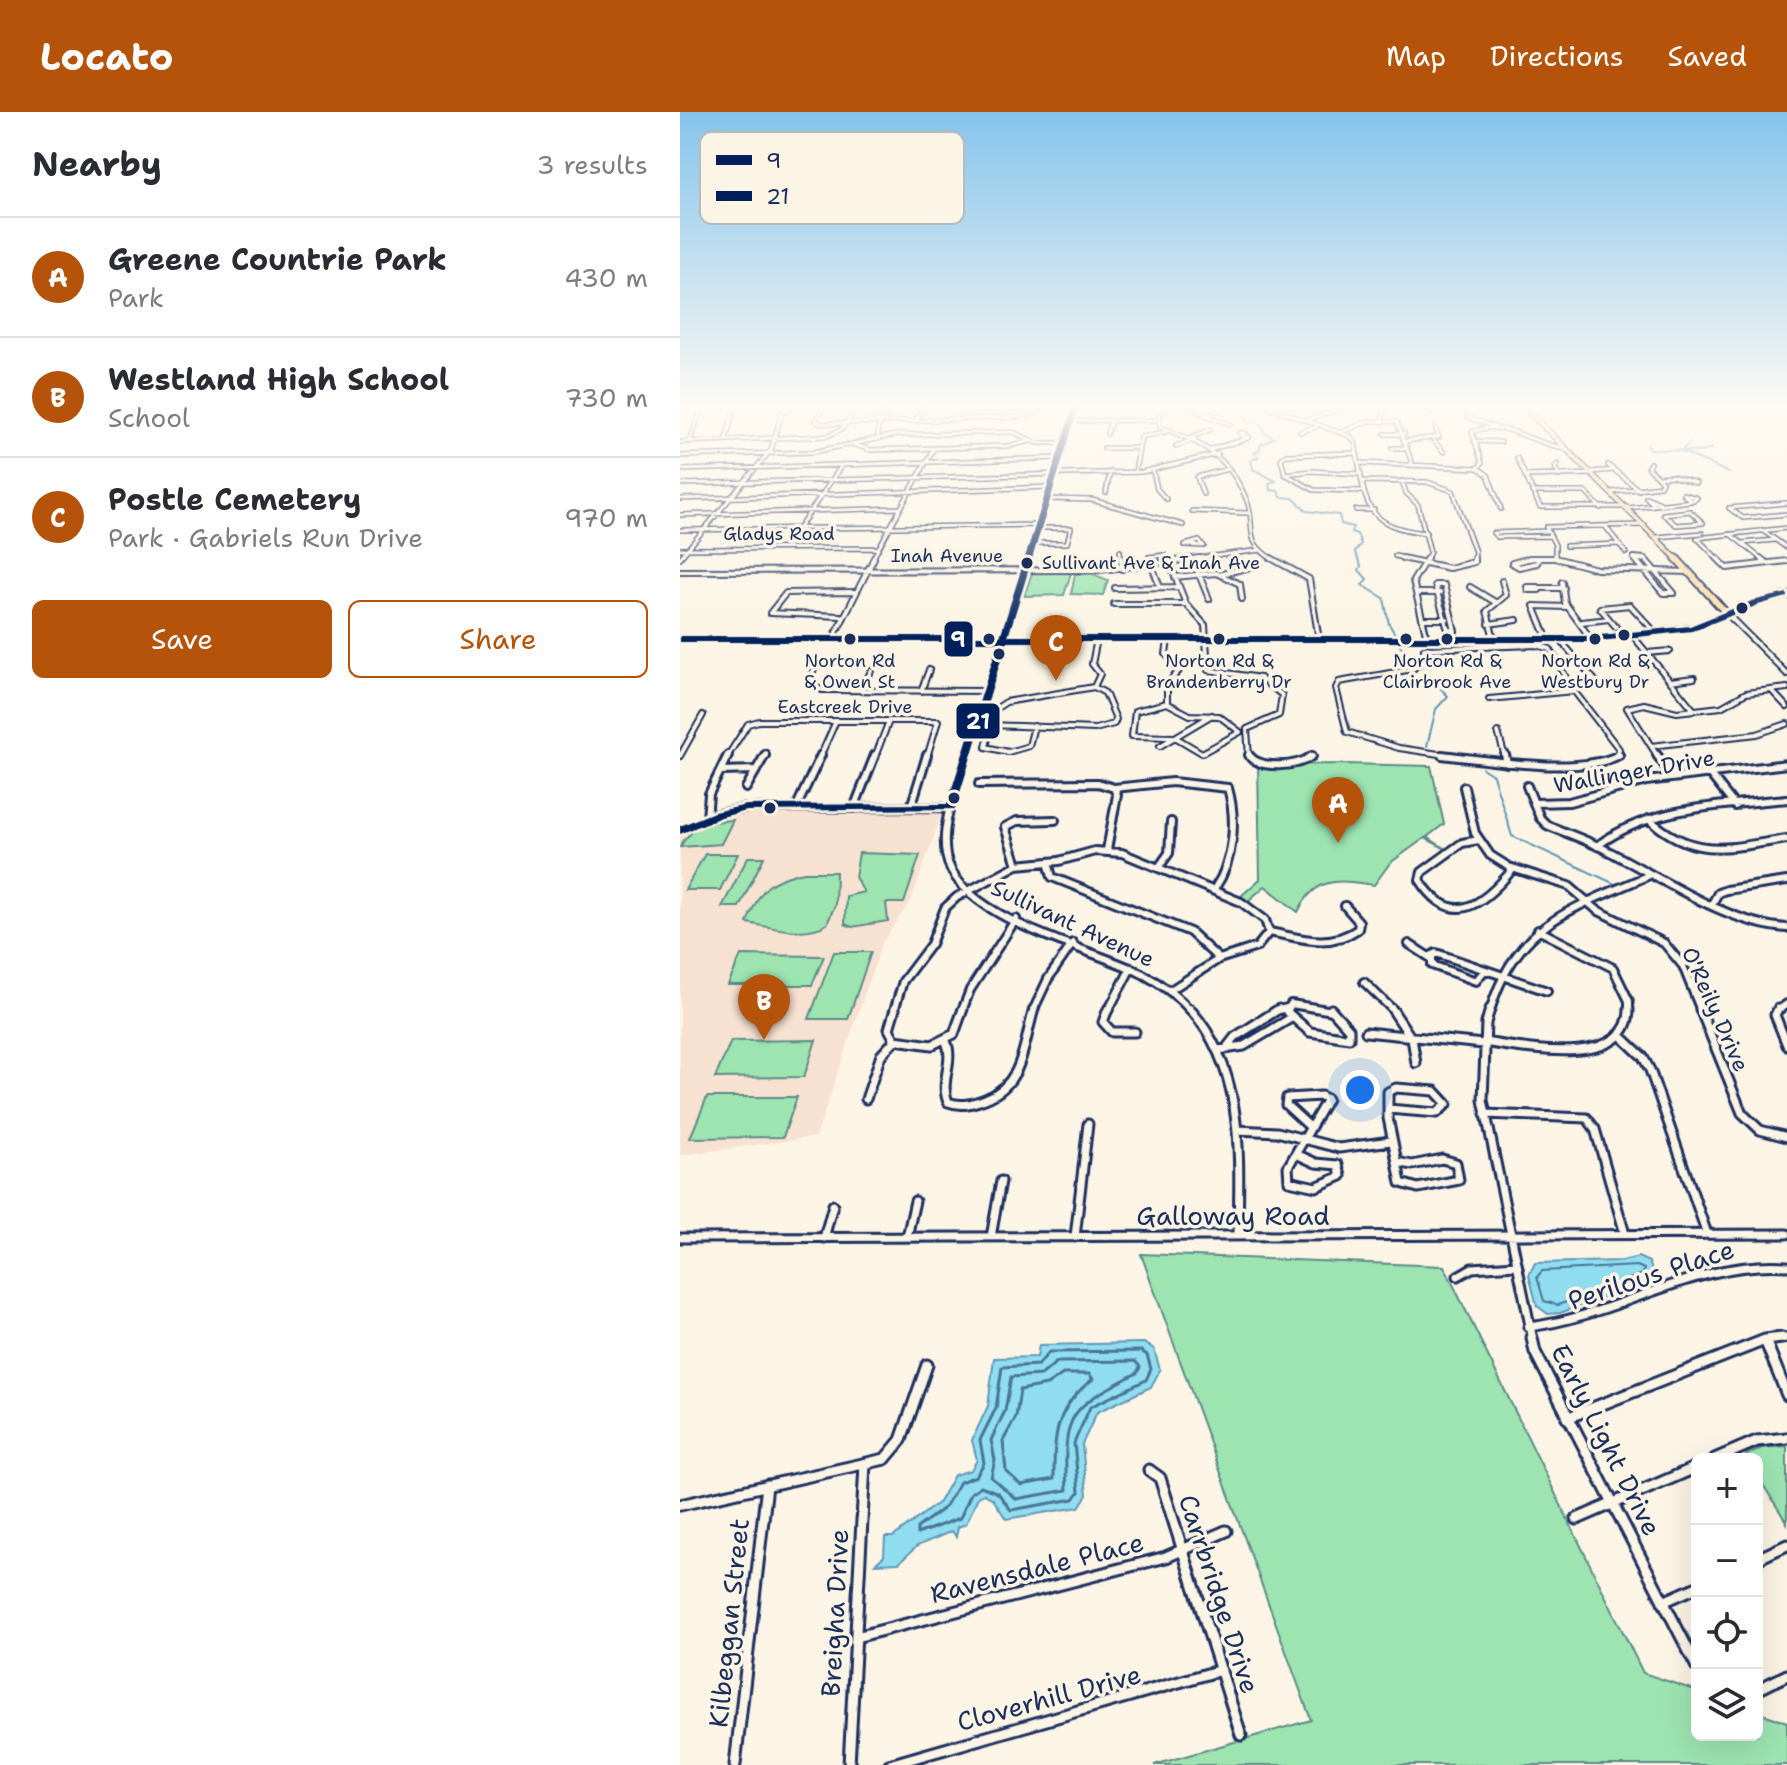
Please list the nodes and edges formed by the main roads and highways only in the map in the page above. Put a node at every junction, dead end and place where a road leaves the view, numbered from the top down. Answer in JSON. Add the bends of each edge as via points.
{"nodes":[{"id":1,"x":1603,"y":483,"type":"edge"},
{"id":2,"x":1787,"y":595,"type":"edge"},
{"id":3,"x":1728,"y":615,"type":"junction"},
{"id":4,"x":680,"y":639,"type":"edge"}],
"edges":[{"from":1,"to":3,"type":"main road"},
{"from":2,"to":3,"type":"main road"},
{"from":3,"to":4,"type":"main road","via":[[1697,627],[1547,643]]}]}
